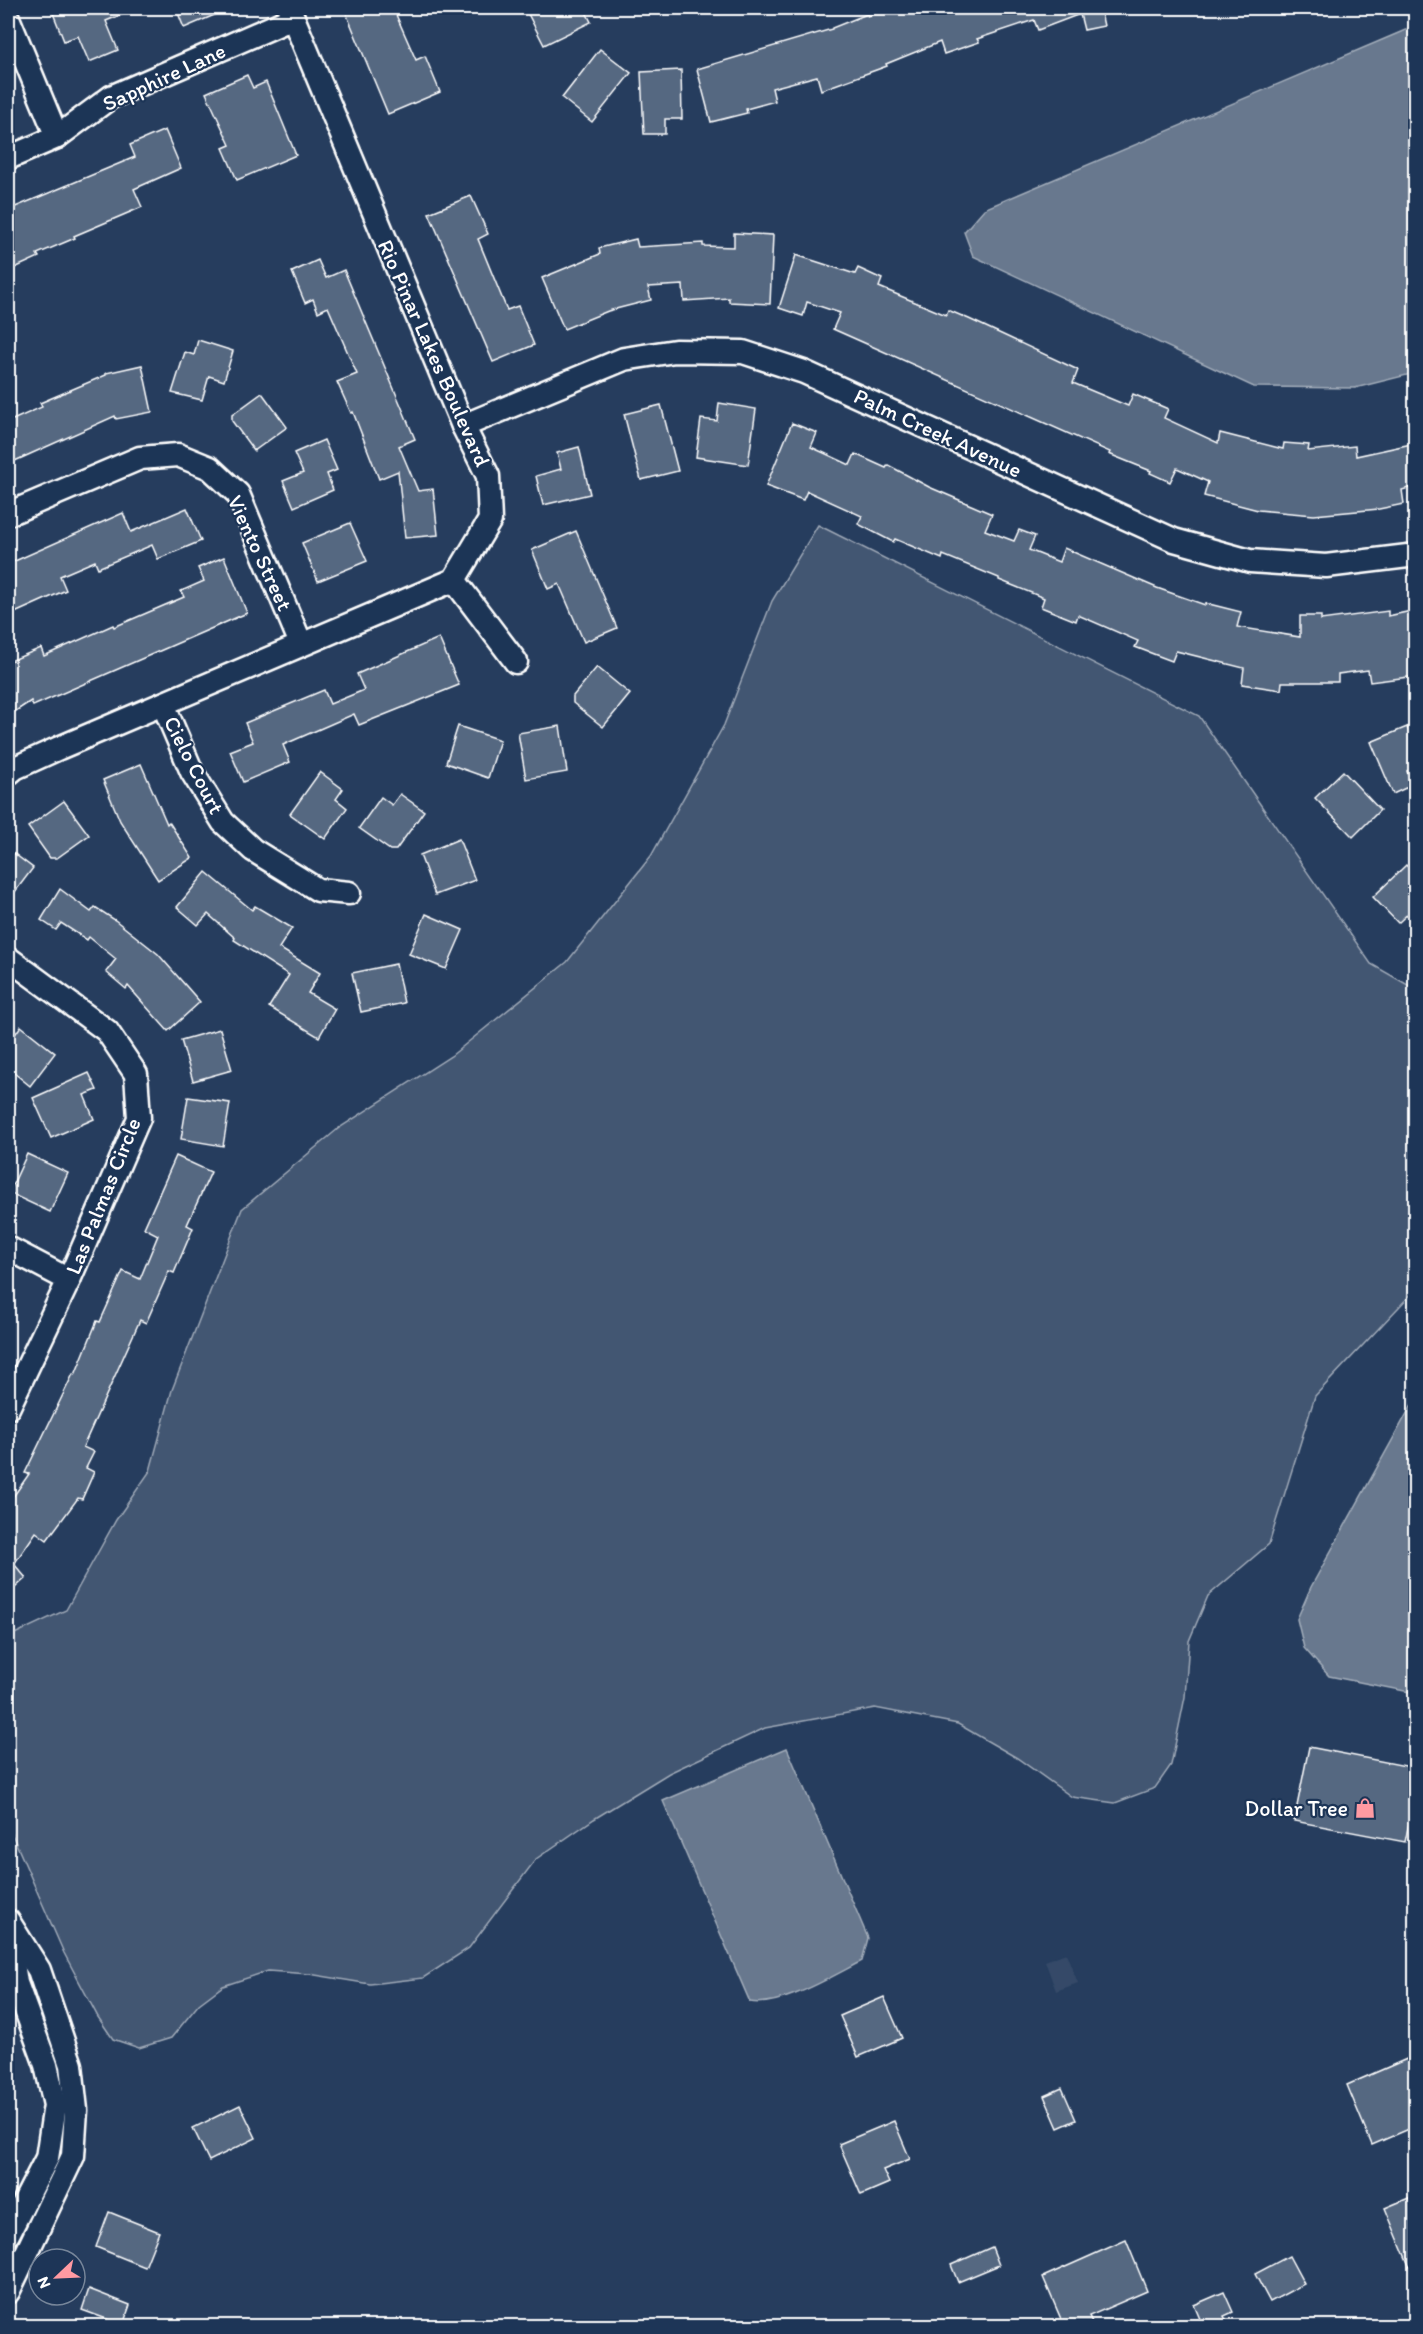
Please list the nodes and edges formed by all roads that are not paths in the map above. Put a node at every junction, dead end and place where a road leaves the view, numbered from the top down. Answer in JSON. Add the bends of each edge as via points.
{"nodes":[{"id":1,"x":291,"y":13,"type":"edge"},
{"id":2,"x":8,"y":18,"type":"edge"},
{"id":3,"x":57,"y":137,"type":"junction"},
{"id":4,"x":8,"y":158,"type":"edge"},
{"id":5,"x":463,"y":426,"type":"junction"},
{"id":6,"x":8,"y":514,"type":"edge"},
{"id":7,"x":1416,"y":555,"type":"edge"},
{"id":8,"x":454,"y":580,"type":"junction"},
{"id":9,"x":301,"y":644,"type":"junction"},
{"id":10,"x":516,"y":662,"type":"dead end"},
{"id":11,"x":163,"y":704,"type":"junction"},
{"id":12,"x":8,"y":774,"type":"edge"},
{"id":13,"x":349,"y":893,"type":"dead end"},
{"id":14,"x":8,"y":958,"type":"edge"},
{"id":15,"x":8,"y":1248,"type":"edge"},
{"id":16,"x":69,"y":1280,"type":"junction"},
{"id":17,"x":8,"y":1408,"type":"edge"},
{"id":18,"x":8,"y":1921,"type":"edge"},
{"id":19,"x":8,"y":1929,"type":"edge"},
{"id":20,"x":8,"y":2234,"type":"edge"},
{"id":21,"x":8,"y":2292,"type":"edge"}],
"edges":[{"from":1,"to":3,"type":"street","name":"Sapphire Lane","via":[[111,97]]},
{"from":1,"to":5,"type":"street","name":"Rio Pinar Lakes Boulevard"},
{"from":2,"to":3,"type":"street"},
{"from":3,"to":4,"type":"street","name":"Sapphire Lane"},
{"from":5,"to":7,"type":"street","name":"Palm Creek Avenue","via":[[624,359],[675,351],[743,352],[804,372],[1174,540],[1250,561],[1326,566]]},
{"from":5,"to":8,"type":"street","name":"Rio Pinar Lakes Boulevard","via":[[488,476],[490,520]]},
{"from":6,"to":9,"type":"street","name":"Viento Street","via":[[140,458],[178,454],[210,468],[238,495]]},
{"from":8,"to":9,"type":"street"},
{"from":8,"to":10,"type":"street"},
{"from":9,"to":11,"type":"street"},
{"from":11,"to":12,"type":"street"},
{"from":11,"to":13,"type":"street","name":"Cielo Court","via":[[192,772],[223,822],[253,850],[318,890]]},
{"from":14,"to":16,"type":"street","name":"Las Palmas Circle","via":[[107,1031],[136,1074],[138,1118]]},
{"from":15,"to":16,"type":"street"},
{"from":16,"to":17,"type":"street","name":"Las Palmas Circle"},
{"from":18,"to":21,"type":"street","via":[[39,1971],[71,2065],[76,2110],[73,2156]]},
{"from":19,"to":20,"type":"street","via":[[16,1983],[46,2065],[55,2105],[47,2158]]}]}
